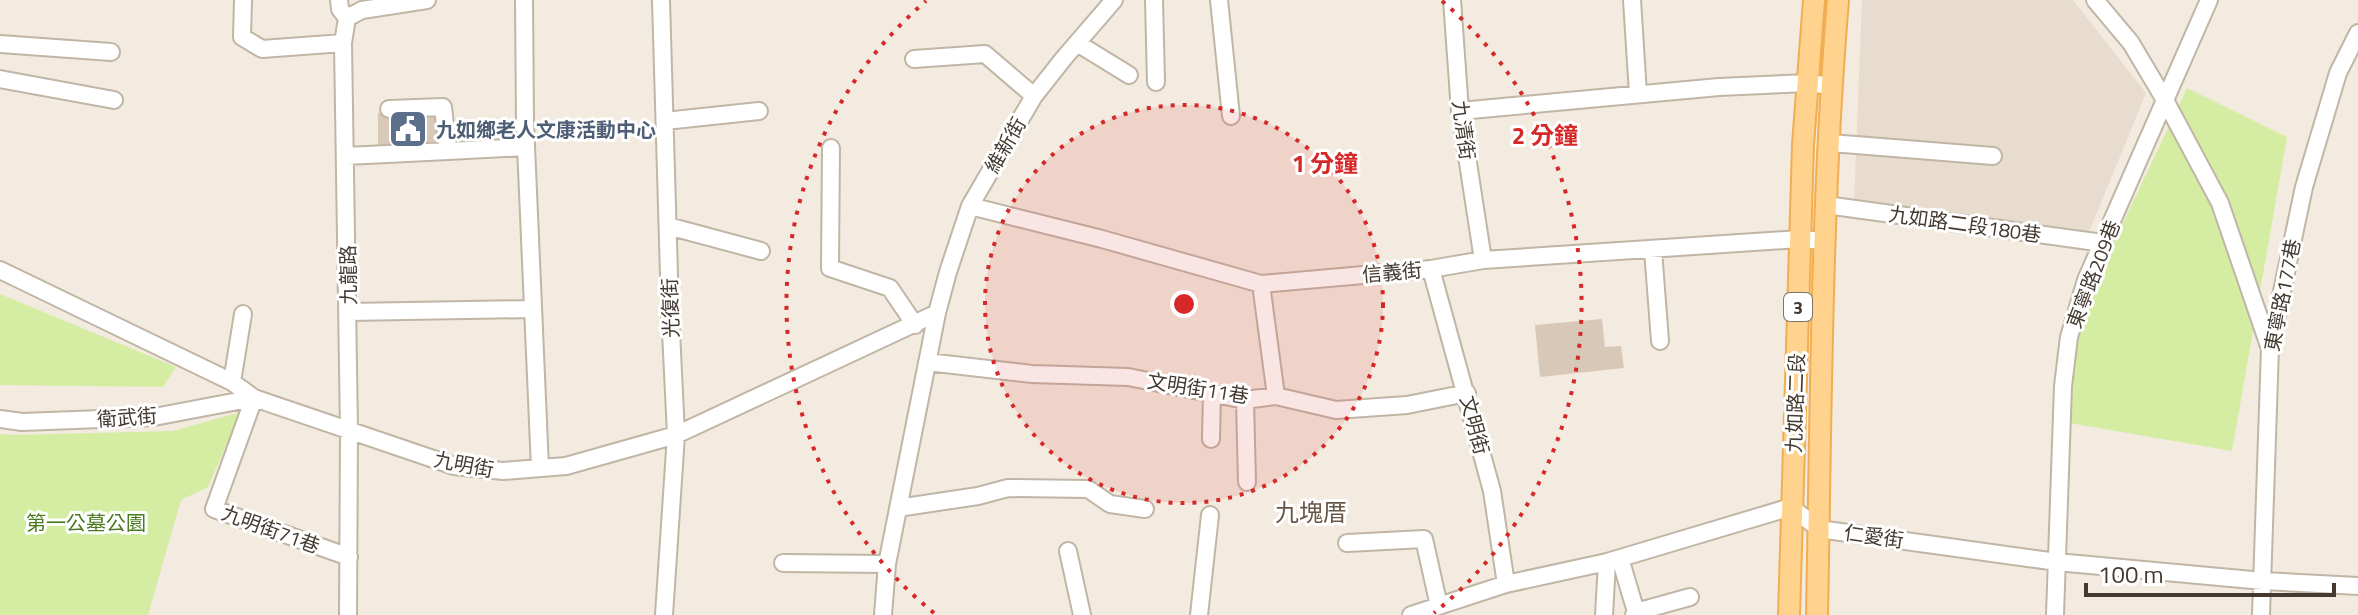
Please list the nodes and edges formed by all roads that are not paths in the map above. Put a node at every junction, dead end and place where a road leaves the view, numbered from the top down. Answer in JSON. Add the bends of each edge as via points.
{"nodes":[{"id":1,"x":243,"y":0,"type":"edge"},
{"id":2,"x":339,"y":0,"type":"edge"},
{"id":3,"x":427,"y":0,"type":"edge"},
{"id":4,"x":524,"y":0,"type":"edge"},
{"id":5,"x":661,"y":0,"type":"edge"},
{"id":6,"x":1114,"y":0,"type":"edge"},
{"id":7,"x":1154,"y":0,"type":"edge"},
{"id":8,"x":1219,"y":0,"type":"edge"},
{"id":9,"x":1452,"y":0,"type":"edge"},
{"id":10,"x":1632,"y":0,"type":"edge"},
{"id":11,"x":1814,"y":0,"type":"edge"},
{"id":12,"x":1838,"y":0,"type":"edge"},
{"id":13,"x":2095,"y":0,"type":"edge"},
{"id":14,"x":2209,"y":0,"type":"edge"},
{"id":15,"x":347,"y":18,"type":"junction"},
{"id":16,"x":2358,"y":33,"type":"edge"},
{"id":17,"x":343,"y":43,"type":"junction"},
{"id":18,"x":1077,"y":43,"type":"junction"},
{"id":19,"x":0,"y":44,"type":"edge"},
{"id":20,"x":111,"y":52,"type":"dead end"},
{"id":21,"x":914,"y":59,"type":"dead end"},
{"id":22,"x":1129,"y":75,"type":"dead end"},
{"id":23,"x":0,"y":79,"type":"edge"},
{"id":24,"x":1156,"y":82,"type":"dead end"},
{"id":25,"x":1808,"y":83,"type":"junction"},
{"id":26,"x":1831,"y":86,"type":"junction"},
{"id":27,"x":1638,"y":94,"type":"junction"},
{"id":28,"x":1034,"y":96,"type":"junction"},
{"id":29,"x":114,"y":100,"type":"dead end"},
{"id":30,"x":2166,"y":102,"type":"junction"},
{"id":31,"x":389,"y":109,"type":"dead end"},
{"id":32,"x":759,"y":111,"type":"dead end"},
{"id":33,"x":1460,"y":111,"type":"junction"},
{"id":34,"x":1231,"y":116,"type":"dead end"},
{"id":35,"x":665,"y":121,"type":"junction"},
{"id":36,"x":1831,"y":143,"type":"junction"},
{"id":37,"x":526,"y":147,"type":"junction"},
{"id":38,"x":831,"y":148,"type":"dead end"},
{"id":39,"x":448,"y":151,"type":"junction"},
{"id":40,"x":346,"y":156,"type":"junction"},
{"id":41,"x":1993,"y":156,"type":"dead end"},
{"id":42,"x":1826,"y":205,"type":"junction"},
{"id":43,"x":970,"y":206,"type":"junction"},
{"id":44,"x":668,"y":226,"type":"junction"},
{"id":45,"x":1800,"y":239,"type":"junction"},
{"id":46,"x":1824,"y":241,"type":"junction"},
{"id":47,"x":2103,"y":243,"type":"junction"},
{"id":48,"x":1653,"y":250,"type":"junction"},
{"id":49,"x":761,"y":251,"type":"dead end"},
{"id":50,"x":1483,"y":260,"type":"junction"},
{"id":51,"x":1431,"y":269,"type":"junction"},
{"id":52,"x":0,"y":270,"type":"edge"},
{"id":53,"x":1261,"y":284,"type":"junction"},
{"id":54,"x":533,"y":309,"type":"junction"},
{"id":55,"x":348,"y":312,"type":"junction"},
{"id":56,"x":937,"y":313,"type":"junction"},
{"id":57,"x":243,"y":314,"type":"dead end"},
{"id":58,"x":915,"y":325,"type":"junction"},
{"id":59,"x":1660,"y":341,"type":"dead end"},
{"id":60,"x":2270,"y":348,"type":"junction"},
{"id":61,"x":927,"y":362,"type":"junction"},
{"id":62,"x":232,"y":382,"type":"junction"},
{"id":63,"x":1212,"y":393,"type":"junction"},
{"id":64,"x":1467,"y":393,"type":"junction"},
{"id":65,"x":1276,"y":396,"type":"junction"},
{"id":66,"x":254,"y":398,"type":"junction"},
{"id":67,"x":1245,"y":400,"type":"junction"},
{"id":68,"x":0,"y":419,"type":"edge"},
{"id":69,"x":349,"y":431,"type":"junction"},
{"id":70,"x":676,"y":435,"type":"junction"},
{"id":71,"x":1211,"y":439,"type":"dead end"},
{"id":72,"x":540,"y":468,"type":"junction"},
{"id":73,"x":1247,"y":482,"type":"dead end"},
{"id":74,"x":1791,"y":507,"type":"junction"},
{"id":75,"x":898,"y":508,"type":"junction"},
{"id":76,"x":1145,"y":509,"type":"dead end"},
{"id":77,"x":1210,"y":515,"type":"dead end"},
{"id":78,"x":1819,"y":529,"type":"junction"},
{"id":79,"x":1347,"y":543,"type":"dead end"},
{"id":80,"x":1068,"y":551,"type":"dead end"},
{"id":81,"x":349,"y":557,"type":"junction"},
{"id":82,"x":1613,"y":560,"type":"junction"},
{"id":83,"x":2057,"y":562,"type":"junction"},
{"id":84,"x":783,"y":563,"type":"dead end"},
{"id":85,"x":887,"y":564,"type":"junction"},
{"id":86,"x":2263,"y":581,"type":"junction"},
{"id":87,"x":1506,"y":584,"type":"junction"},
{"id":88,"x":2358,"y":586,"type":"edge"},
{"id":89,"x":1690,"y":597,"type":"dead end"},
{"id":90,"x":1439,"y":606,"type":"junction"},
{"id":91,"x":1457,"y":608,"type":"edge"},
{"id":92,"x":1635,"y":614,"type":"edge"},
{"id":93,"x":348,"y":615,"type":"edge"},
{"id":94,"x":664,"y":615,"type":"edge"},
{"id":95,"x":883,"y":615,"type":"edge"},
{"id":96,"x":1082,"y":615,"type":"edge"},
{"id":97,"x":1199,"y":615,"type":"edge"},
{"id":98,"x":1411,"y":615,"type":"edge"},
{"id":99,"x":1604,"y":615,"type":"edge"},
{"id":100,"x":1789,"y":615,"type":"edge"},
{"id":101,"x":1817,"y":615,"type":"edge"},
{"id":102,"x":2055,"y":615,"type":"edge"},
{"id":103,"x":2261,"y":615,"type":"edge"}],
"edges":[{"from":1,"to":17,"type":"street","via":[[242,37],[262,49]]},
{"from":2,"to":15,"type":"street"},
{"from":3,"to":15,"type":"street","via":[[362,10]]},
{"from":4,"to":37,"type":"street"},
{"from":5,"to":35,"type":"street","name":"光復街"},
{"from":6,"to":18,"type":"street","name":"維新街"},
{"from":7,"to":24,"type":"street"},
{"from":8,"to":34,"type":"street"},
{"from":9,"to":33,"type":"street","name":"九清街"},
{"from":10,"to":27,"type":"street"},
{"from":11,"to":25,"type":"main road","name":"九如路二段","number":"3"},
{"from":12,"to":26,"type":"main road","name":"九如路二段","number":"3"},
{"from":13,"to":30,"type":"street","via":[[2131,43]]},
{"from":14,"to":30,"type":"street","name":"東寧路209巷"},
{"from":15,"to":17,"type":"street","name":"九龍路"},
{"from":16,"to":60,"type":"street","name":"東寧路177巷","via":[[2338,73],[2304,187]]},
{"from":17,"to":40,"type":"street","name":"九龍路"},
{"from":18,"to":22,"type":"street"},
{"from":18,"to":28,"type":"street","name":"維新街"},
{"from":19,"to":20,"type":"street"},
{"from":21,"to":28,"type":"street","via":[[985,54]]},
{"from":23,"to":29,"type":"street"},
{"from":25,"to":26,"type":"street"},
{"from":25,"to":27,"type":"street"},
{"from":25,"to":45,"type":"main road","name":"九如路二段","number":"3"},
{"from":26,"to":36,"type":"main road","name":"九如路二段","number":"3"},
{"from":27,"to":33,"type":"street"},
{"from":28,"to":43,"type":"street","name":"維新街"},
{"from":30,"to":47,"type":"street","name":"東寧路209巷"},
{"from":30,"to":60,"type":"street","via":[[2220,203]]},
{"from":31,"to":39,"type":"street","via":[[443,107]]},
{"from":32,"to":35,"type":"street"},
{"from":33,"to":50,"type":"street","name":"九清街"},
{"from":35,"to":44,"type":"street","name":"光復街"},
{"from":36,"to":41,"type":"street"},
{"from":36,"to":42,"type":"main road","name":"九如路二段","number":"3"},
{"from":37,"to":39,"type":"street"},
{"from":37,"to":54,"type":"street"},
{"from":38,"to":58,"type":"street","via":[[830,268],[890,288]]},
{"from":39,"to":40,"type":"street"},
{"from":40,"to":55,"type":"street","name":"九龍路"},
{"from":42,"to":46,"type":"main road","name":"九如路二段","number":"3"},
{"from":42,"to":47,"type":"street","name":"九如路二段180巷"},
{"from":43,"to":53,"type":"street","name":"信義街"},
{"from":43,"to":56,"type":"street","name":"維新街"},
{"from":44,"to":49,"type":"street"},
{"from":44,"to":70,"type":"street","name":"光復街"},
{"from":45,"to":46,"type":"street","name":"信義街"},
{"from":45,"to":48,"type":"street","name":"信義街"},
{"from":45,"to":74,"type":"main road","name":"九如路二段","number":"3"},
{"from":46,"to":78,"type":"main road","name":"九如路二段","number":"3"},
{"from":47,"to":83,"type":"street","name":"東寧路209巷","via":[[2069,337]]},
{"from":48,"to":50,"type":"street","name":"信義街"},
{"from":48,"to":59,"type":"street"},
{"from":50,"to":51,"type":"street","name":"信義街"},
{"from":51,"to":53,"type":"street","name":"信義街"},
{"from":51,"to":64,"type":"street","name":"文明街"},
{"from":52,"to":62,"type":"street","name":"九明街"},
{"from":53,"to":65,"type":"street"},
{"from":54,"to":55,"type":"street"},
{"from":54,"to":72,"type":"street"},
{"from":55,"to":69,"type":"street","name":"九龍路"},
{"from":56,"to":58,"type":"street","name":"九明街"},
{"from":56,"to":61,"type":"street","name":"維新街"},
{"from":57,"to":62,"type":"street"},
{"from":58,"to":70,"type":"street","name":"九明街"},
{"from":60,"to":86,"type":"street","name":"東寧路177巷"},
{"from":61,"to":63,"type":"street","name":"文明街11巷","via":[[1032,374],[1128,377]]},
{"from":61,"to":75,"type":"street","name":"維新街"},
{"from":62,"to":66,"type":"street","name":"九明街"},
{"from":63,"to":67,"type":"street","name":"文明街11巷"},
{"from":63,"to":71,"type":"street"},
{"from":64,"to":65,"type":"street","name":"文明街11巷","via":[[1407,405],[1336,410]]},
{"from":64,"to":87,"type":"street","name":"文明街","via":[[1492,491]]},
{"from":65,"to":67,"type":"street","name":"文明街11巷"},
{"from":66,"to":68,"type":"street","name":"衛武街","via":[[154,417]]},
{"from":66,"to":69,"type":"street","name":"九明街"},
{"from":66,"to":81,"type":"street","name":"九明街71巷","via":[[214,509]]},
{"from":67,"to":73,"type":"street"},
{"from":69,"to":72,"type":"street","name":"九明街","via":[[454,466]]},
{"from":69,"to":81,"type":"street","name":"九龍路"},
{"from":70,"to":72,"type":"street","name":"九明街","via":[[566,466]]},
{"from":70,"to":94,"type":"street","name":"光復街"},
{"from":74,"to":78,"type":"street","name":"仁愛街"},
{"from":74,"to":82,"type":"street"},
{"from":74,"to":100,"type":"main road","name":"九如路二段","number":"3"},
{"from":75,"to":76,"type":"street","via":[[1008,488],[1088,489],[1110,504]]},
{"from":75,"to":85,"type":"street","name":"維新街"},
{"from":77,"to":97,"type":"street"},
{"from":78,"to":83,"type":"street","name":"仁愛街"},
{"from":78,"to":101,"type":"main road","name":"九如路二段","number":"3"},
{"from":79,"to":90,"type":"street","via":[[1424,539]]},
{"from":80,"to":96,"type":"street"},
{"from":81,"to":93,"type":"street","name":"九龍路"},
{"from":82,"to":87,"type":"street"},
{"from":82,"to":92,"type":"street"},
{"from":82,"to":99,"type":"street"},
{"from":83,"to":86,"type":"street","name":"仁愛街"},
{"from":83,"to":102,"type":"street","name":"東寧路209巷"},
{"from":84,"to":85,"type":"street"},
{"from":85,"to":95,"type":"street","name":"維新街"},
{"from":86,"to":88,"type":"street","name":"仁愛街"},
{"from":86,"to":103,"type":"street","name":"東寧路177巷"},
{"from":87,"to":91,"type":"street"},
{"from":89,"to":92,"type":"street"},
{"from":90,"to":91,"type":"street"},
{"from":90,"to":98,"type":"street"}]}
